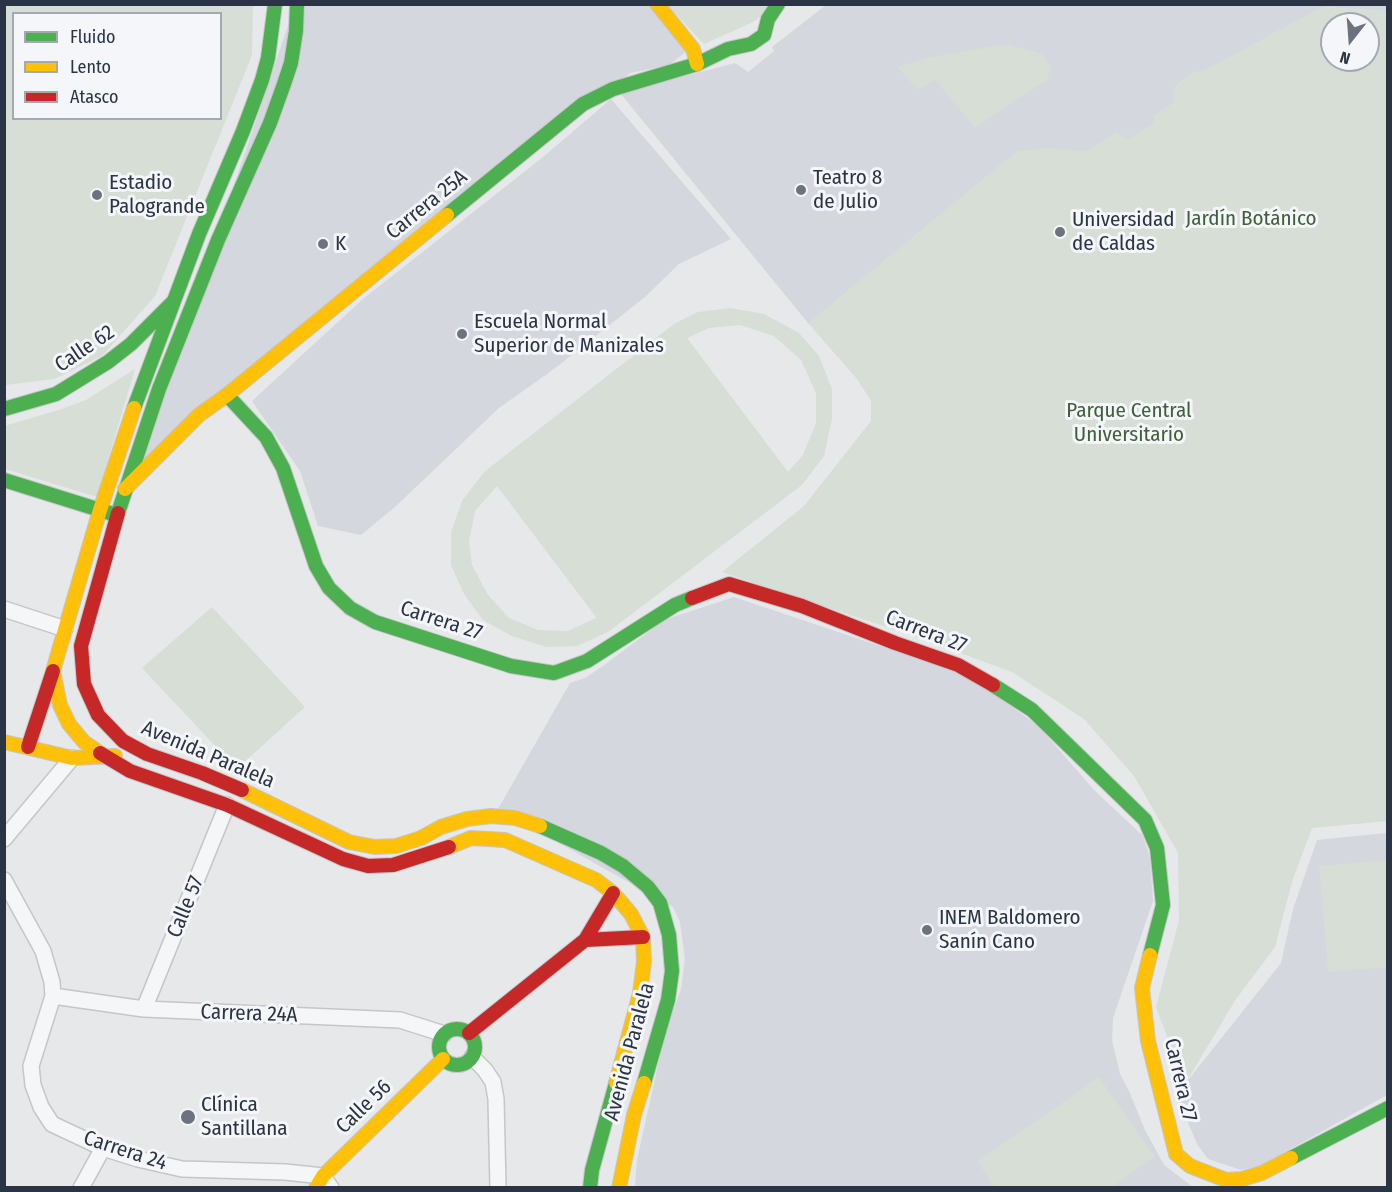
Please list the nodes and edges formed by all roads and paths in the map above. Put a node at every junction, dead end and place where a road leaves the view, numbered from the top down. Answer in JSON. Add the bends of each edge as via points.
{"nodes":[{"id":1,"x":275,"y":4,"type":"edge"},
{"id":2,"x":297,"y":4,"type":"edge"},
{"id":3,"x":657,"y":4,"type":"edge"},
{"id":4,"x":778,"y":4,"type":"edge"},
{"id":5,"x":697,"y":64,"type":"junction"},
{"id":6,"x":174,"y":301,"type":"junction"},
{"id":7,"x":226,"y":395,"type":"junction"},
{"id":8,"x":4,"y":409,"type":"edge"},
{"id":9,"x":4,"y":480,"type":"edge"},
{"id":10,"x":125,"y":489,"type":"junction"},
{"id":11,"x":100,"y":510,"type":"junction"},
{"id":12,"x":117,"y":515,"type":"junction"},
{"id":13,"x":4,"y":609,"type":"edge"},
{"id":14,"x":65,"y":629,"type":"junction"},
{"id":15,"x":53,"y":671,"type":"junction"},
{"id":16,"x":4,"y":742,"type":"edge"},
{"id":17,"x":28,"y":747,"type":"junction"},
{"id":18,"x":147,"y":754,"type":"junction"},
{"id":19,"x":104,"y":756,"type":"junction"},
{"id":20,"x":72,"y":758,"type":"junction"},
{"id":21,"x":227,"y":805,"type":"junction"},
{"id":22,"x":4,"y":839,"type":"edge"},
{"id":23,"x":4,"y":880,"type":"edge"},
{"id":24,"x":614,"y":893,"type":"junction"},
{"id":25,"x":643,"y":937,"type":"junction"},
{"id":26,"x":585,"y":940,"type":"junction"},
{"id":27,"x":53,"y":996,"type":"junction"},
{"id":28,"x":144,"y":1009,"type":"junction"},
{"id":29,"x":469,"y":1033,"type":"junction"},
{"id":30,"x":444,"y":1034,"type":"junction"},
{"id":31,"x":472,"y":1057,"type":"junction"},
{"id":32,"x":444,"y":1059,"type":"junction"},
{"id":33,"x":1388,"y":1108,"type":"edge"},
{"id":34,"x":104,"y":1148,"type":"junction"},
{"id":35,"x":323,"y":1184,"type":"edge"},
{"id":36,"x":81,"y":1188,"type":"edge"},
{"id":37,"x":498,"y":1188,"type":"edge"},
{"id":38,"x":590,"y":1188,"type":"edge"},
{"id":39,"x":619,"y":1188,"type":"edge"}],
"edges":[{"from":1,"to":6,"type":"street","name":"Avenida Paralela","via":[[262,80]]},
{"from":2,"to":10,"type":"street","name":"Avenida Paralela","via":[[284,84],[159,388]]},
{"from":3,"to":5,"type":"street","via":[[693,49]]},
{"from":4,"to":5,"type":"street","name":"Carrera 25A","via":[[764,35],[751,44],[728,49]]},
{"from":5,"to":7,"type":"street","name":"Carrera 25A","via":[[613,89],[583,104]]},
{"from":6,"to":8,"type":"street","name":"Calle 62","via":[[108,362],[56,394]]},
{"from":6,"to":11,"type":"street","name":"Avenida Paralela"},
{"from":7,"to":10,"type":"street","name":"Carrera 25A","via":[[199,415]]},
{"from":7,"to":33,"type":"street","name":"Carrera 27","via":[[266,438],[283,468],[316,566],[329,588],[350,609],[375,621],[511,666],[554,673],[587,661],[675,605],[729,584],[802,606],[958,665],[1010,694],[1032,710],[1144,820],[1156,848],[1163,904],[1142,988],[1148,1041],[1176,1154],[1190,1166],[1226,1180],[1242,1179],[1262,1173]]},
{"from":9,"to":11,"type":"street"},
{"from":10,"to":12,"type":"street","name":"Avenida Paralela"},
{"from":11,"to":12,"type":"street"},
{"from":11,"to":14,"type":"street","name":"Avenida Paralela"},
{"from":12,"to":18,"type":"street","name":"Avenida Paralela","via":[[85,628],[81,664],[86,690],[98,715],[123,741]]},
{"from":13,"to":14,"type":"street"},
{"from":14,"to":15,"type":"street","name":"Avenida Paralela"},
{"from":15,"to":17,"type":"street"},
{"from":15,"to":19,"type":"street","name":"Avenida Paralela","via":[[60,705],[69,724],[84,742]]},
{"from":16,"to":17,"type":"street"},
{"from":17,"to":20,"type":"street"},
{"from":18,"to":19,"type":"street"},
{"from":18,"to":39,"type":"street","name":"Avenida Paralela","via":[[237,788],[349,842],[396,846],[467,819],[515,818],[601,853],[648,887],[660,903],[669,935],[672,971]]},
{"from":19,"to":20,"type":"street"},
{"from":19,"to":21,"type":"street","name":"Avenida Paralela","via":[[130,771]]},
{"from":20,"to":22,"type":"street"},
{"from":21,"to":24,"type":"street","name":"Avenida Paralela","via":[[343,859],[368,866],[409,861],[471,838],[505,840],[596,880]]},
{"from":21,"to":28,"type":"street","name":"Calle 57"},
{"from":23,"to":27,"type":"street","via":[[43,951]]},
{"from":24,"to":25,"type":"street","name":"Avenida Paralela"},
{"from":24,"to":26,"type":"street"},
{"from":25,"to":26,"type":"street"},
{"from":25,"to":38,"type":"street","name":"Avenida Paralela","via":[[640,993]]},
{"from":26,"to":29,"type":"street"},
{"from":27,"to":28,"type":"street","name":"Carrera 24A"},
{"from":27,"to":34,"type":"street","name":"Carrera 24","via":[[31,1066],[33,1085],[52,1124]]},
{"from":28,"to":30,"type":"street","name":"Carrera 24A","via":[[400,1020]]},
{"from":29,"to":30,"type":"street","via":[[459,1028]]},
{"from":29,"to":31,"type":"street","via":[[475,1044]]},
{"from":30,"to":32,"type":"street","via":[[439,1049]]},
{"from":31,"to":32,"type":"street","via":[[462,1065]]},
{"from":31,"to":37,"type":"street","via":[[493,1082]]},
{"from":32,"to":35,"type":"street","name":"Calle 56"},
{"from":34,"to":35,"type":"street","name":"Carrera 24","via":[[182,1169],[285,1172]]},
{"from":34,"to":36,"type":"street"}]}
